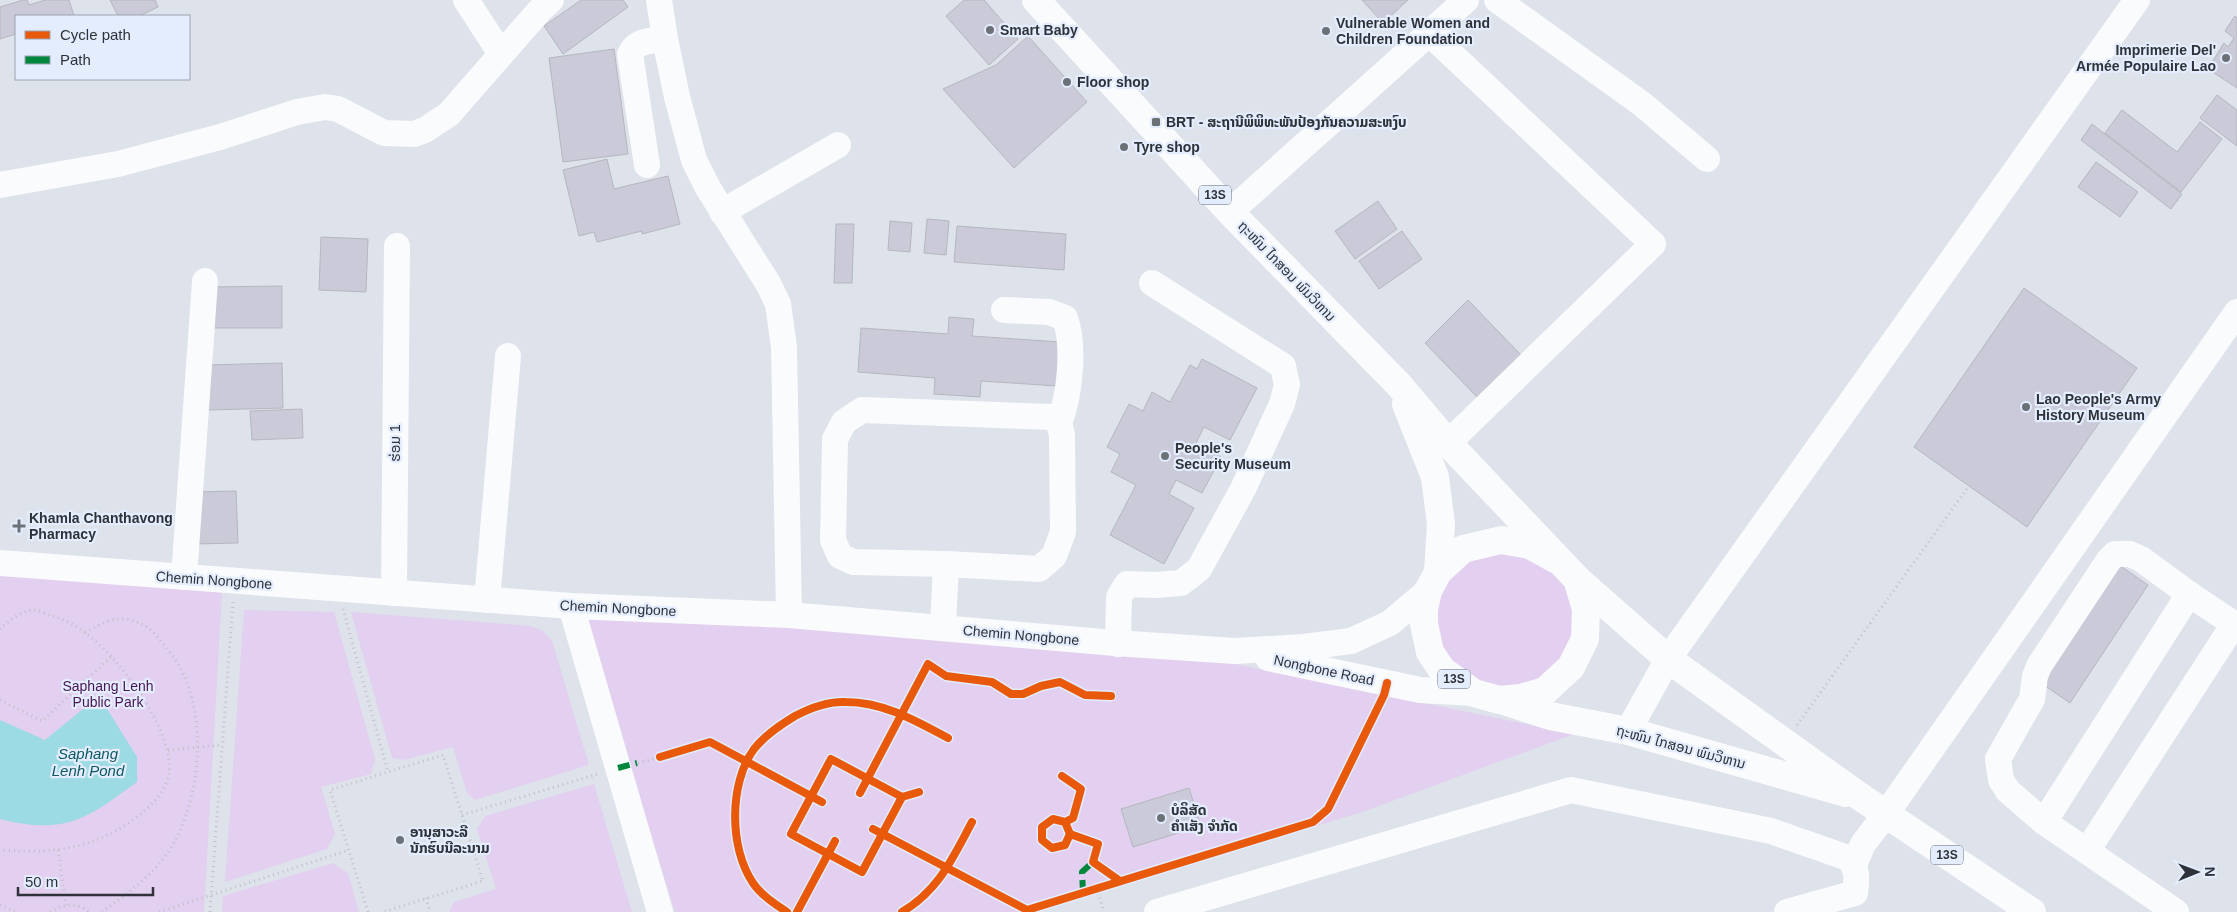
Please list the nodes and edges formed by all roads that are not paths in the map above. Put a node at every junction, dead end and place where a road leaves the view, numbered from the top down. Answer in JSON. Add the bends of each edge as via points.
{"nodes":[{"id":1,"x":466,"y":0,"type":"edge"},
{"id":2,"x":659,"y":0,"type":"edge"},
{"id":3,"x":1036,"y":0,"type":"edge"},
{"id":4,"x":1056,"y":0,"type":"edge"},
{"id":5,"x":1497,"y":0,"type":"edge"},
{"id":6,"x":2137,"y":0,"type":"edge"},
{"id":7,"x":549,"y":1,"type":"edge"},
{"id":8,"x":1460,"y":2,"type":"edge"},
{"id":9,"x":1430,"y":34,"type":"junction"},
{"id":10,"x":665,"y":39,"type":"junction"},
{"id":11,"x":501,"y":54,"type":"junction"},
{"id":12,"x":838,"y":145,"type":"dead end"},
{"id":13,"x":1707,"y":159,"type":"dead end"},
{"id":14,"x":646,"y":164,"type":"dead end"},
{"id":15,"x":0,"y":185,"type":"edge"},
{"id":16,"x":1241,"y":202,"type":"junction"},
{"id":17,"x":722,"y":212,"type":"junction"},
{"id":18,"x":397,"y":246,"type":"dead end"},
{"id":19,"x":205,"y":281,"type":"dead end"},
{"id":20,"x":1152,"y":283,"type":"dead end"},
{"id":21,"x":1004,"y":310,"type":"dead end"},
{"id":22,"x":2237,"y":312,"type":"edge"},
{"id":23,"x":508,"y":356,"type":"dead end"},
{"id":24,"x":1398,"y":385,"type":"junction"},
{"id":25,"x":1059,"y":424,"type":"junction"},
{"id":26,"x":1448,"y":443,"type":"junction"},
{"id":27,"x":1557,"y":560,"type":"junction"},
{"id":28,"x":0,"y":563,"type":"edge"},
{"id":29,"x":946,"y":564,"type":"junction"},
{"id":30,"x":184,"y":577,"type":"junction"},
{"id":31,"x":1577,"y":579,"type":"junction"},
{"id":32,"x":1433,"y":581,"type":"junction"},
{"id":33,"x":394,"y":593,"type":"junction"},
{"id":34,"x":2189,"y":594,"type":"junction"},
{"id":35,"x":487,"y":600,"type":"junction"},
{"id":36,"x":571,"y":606,"type":"junction"},
{"id":37,"x":789,"y":615,"type":"junction"},
{"id":38,"x":2236,"y":625,"type":"edge"},
{"id":39,"x":943,"y":628,"type":"junction"},
{"id":40,"x":1115,"y":651,"type":"junction"},
{"id":41,"x":1235,"y":651,"type":"junction"},
{"id":42,"x":1668,"y":659,"type":"junction"},
{"id":43,"x":1486,"y":696,"type":"junction"},
{"id":44,"x":1628,"y":731,"type":"junction"},
{"id":45,"x":1862,"y":798,"type":"junction"},
{"id":46,"x":1886,"y":814,"type":"junction"},
{"id":47,"x":2044,"y":822,"type":"junction"},
{"id":48,"x":2087,"y":850,"type":"junction"},
{"id":49,"x":1854,"y":865,"type":"junction"},
{"id":50,"x":2017,"y":908,"type":"edge"},
{"id":51,"x":660,"y":912,"type":"edge"},
{"id":52,"x":1157,"y":912,"type":"edge"},
{"id":53,"x":1787,"y":912,"type":"edge"},
{"id":54,"x":2176,"y":912,"type":"edge"}],
"edges":[{"from":1,"to":11,"type":"street"},
{"from":2,"to":10,"type":"street"},
{"from":3,"to":24,"type":"highway","name":"ຖະໜົນ ໄກສອນ ພົມວິຫານ","number":"13S","via":[[1231,213]]},
{"from":4,"to":16,"type":"highway","name":"ຖະໜົນ ໄກສອນ ພົມວິຫານ","number":"13S"},
{"from":5,"to":13,"type":"street","via":[[1642,104]]},
{"from":6,"to":42,"type":"street"},
{"from":7,"to":11,"type":"street"},
{"from":8,"to":9,"type":"street"},
{"from":9,"to":16,"type":"street"},
{"from":9,"to":26,"type":"street","via":[[1653,244]]},
{"from":10,"to":14,"type":"street","via":[[640,43],[630,54]]},
{"from":10,"to":17,"type":"street","via":[[694,160]]},
{"from":11,"to":15,"type":"street","via":[[449,114],[414,134],[384,133],[325,107],[297,112],[220,138],[118,164]]},
{"from":12,"to":17,"type":"street"},
{"from":16,"to":24,"type":"highway","name":"ຖະໜົນ ໄກສອນ ພົມວິຫານ","number":"13S","via":[[1375,342]]},
{"from":17,"to":37,"type":"street","via":[[778,304]]},
{"from":18,"to":33,"type":"street","name":"ຮ່ອມ 1"},
{"from":19,"to":30,"type":"street"},
{"from":20,"to":40,"type":"street","via":[[1283,366],[1287,385],[1261,452],[1199,569],[1181,583],[1127,584],[1119,597]]},
{"from":21,"to":25,"type":"street","via":[[1049,312],[1065,318],[1070,332],[1068,386]]},
{"from":22,"to":46,"type":"street"},
{"from":23,"to":35,"type":"street"},
{"from":24,"to":26,"type":"highway","name":"ຖະໜົນ ໄກສອນ ພົມວິຫານ","number":"13S"},
{"from":24,"to":32,"type":"highway","name":"ຖະໜົນ ໄກສອນ ພົມວິຫານ","number":"13S","via":[[1435,477],[1441,524]]},
{"from":25,"to":29,"type":"street","via":[[1062,435],[1063,532],[1054,556],[1039,569]]},
{"from":25,"to":29,"type":"street","via":[[1052,417],[862,410],[844,422],[835,439],[834,467],[833,540],[840,556],[852,562]]},
{"from":26,"to":27,"type":"highway","name":"ຖະໜົນ ໄກສອນ ພົມວິຫານ","number":"13S"},
{"from":27,"to":31,"type":"highway","number":"13S"},
{"from":27,"to":32,"type":"highway","number":"13S","via":[[1530,544],[1501,540],[1463,548]]},
{"from":28,"to":30,"type":"street","name":"Chemin Nongbone"},
{"from":29,"to":39,"type":"street"},
{"from":30,"to":33,"type":"street","name":"Chemin Nongbone"},
{"from":31,"to":42,"type":"highway","name":"ຖະໜົນ ໄກສອນ ພົມວິຫານ","number":"13S"},
{"from":31,"to":43,"type":"highway","number":"13S","via":[[1586,609],[1586,624],[1584,639],[1571,667],[1546,690],[1522,698]]},
{"from":32,"to":41,"type":"street","via":[[1390,622],[1350,641]]},
{"from":32,"to":43,"type":"highway","number":"13S","via":[[1424,609],[1430,652],[1442,670]]},
{"from":33,"to":35,"type":"street","name":"Chemin Nongbone"},
{"from":34,"to":38,"type":"street"},
{"from":34,"to":47,"type":"street"},
{"from":34,"to":47,"type":"street","via":[[2142,559],[2130,554],[2115,554],[2039,666],[2032,699],[1998,759],[2001,780],[2008,791]]},
{"from":35,"to":36,"type":"street","name":"Chemin Nongbone"},
{"from":36,"to":37,"type":"street","name":"Chemin Nongbone"},
{"from":36,"to":51,"type":"street","via":[[628,766]]},
{"from":37,"to":39,"type":"street","name":"Chemin Nongbone"},
{"from":38,"to":48,"type":"street"},
{"from":39,"to":40,"type":"street","name":"Chemin Nongbone"},
{"from":40,"to":41,"type":"street","name":"Chemin Nongbone","via":[[1185,655]]},
{"from":41,"to":43,"type":"street","name":"Nongbone Road","via":[[1420,690]]},
{"from":42,"to":44,"type":"street"},
{"from":42,"to":45,"type":"highway","name":"ຖະໜົນ ໄກສອນ ພົມວິຫານ","number":"13S"},
{"from":43,"to":44,"type":"highway","name":"ຖະໜົນ ໄກສອນ ພົມວິຫານ","number":"13S","via":[[1550,716]]},
{"from":44,"to":45,"type":"highway","name":"ຖະໜົນ ໄກສອນ ພົມວິຫານ","number":"13S"},
{"from":45,"to":46,"type":"highway","name":"ຖະໜົນ ໄກສອນ ພົມວິຫານ","number":"13S"},
{"from":46,"to":49,"type":"street","via":[[1863,844]]},
{"from":46,"to":50,"type":"highway","name":"ຖະໜົນ ໄກສອນ ພົມວິຫານ","number":"13S"},
{"from":47,"to":48,"type":"street"},
{"from":48,"to":54,"type":"street"},
{"from":49,"to":52,"type":"street","via":[[1848,858],[1771,831],[1571,790]]},
{"from":49,"to":53,"type":"street","via":[[1858,878],[1856,893]]}]}
